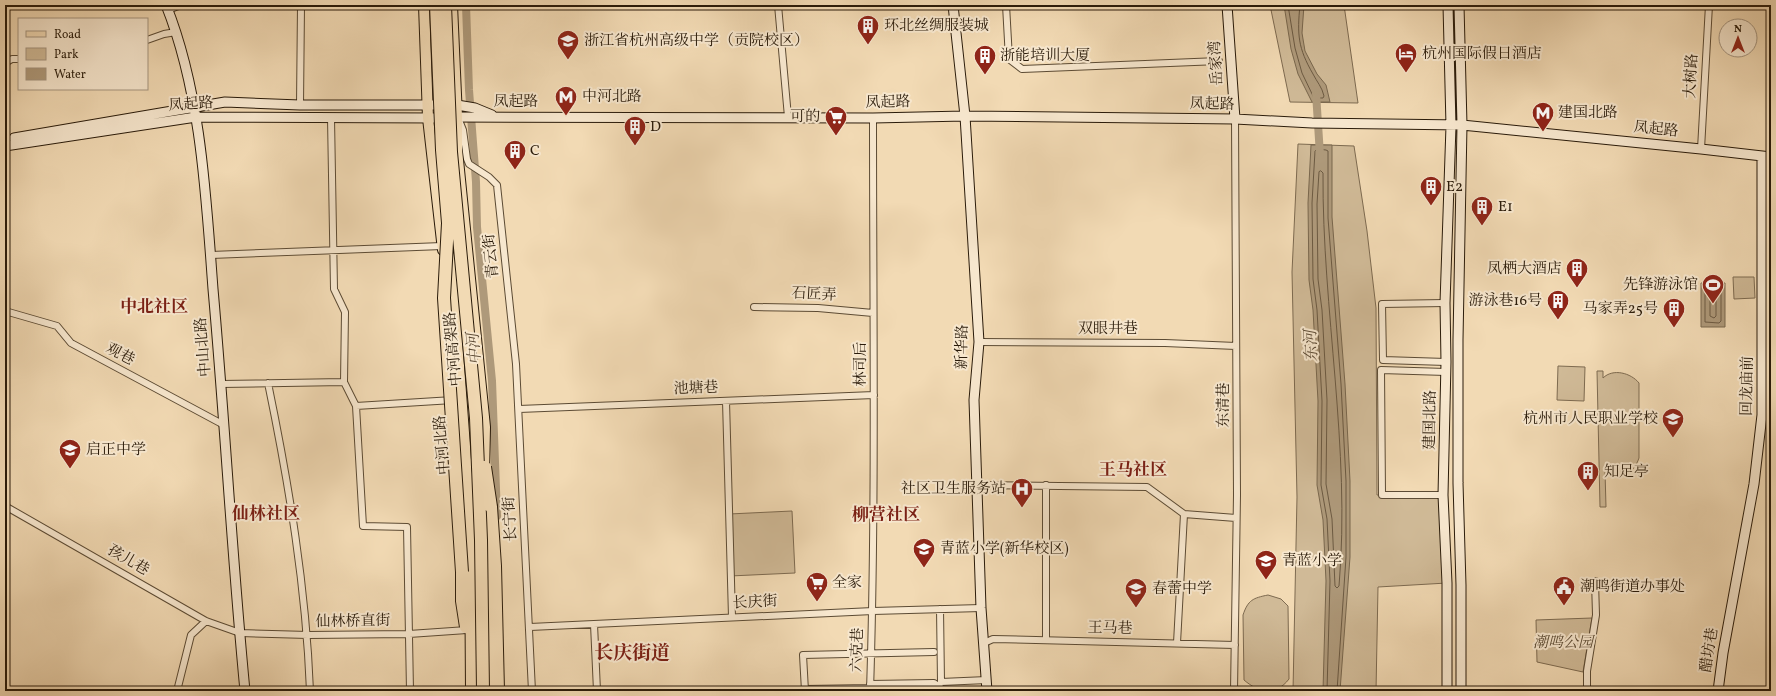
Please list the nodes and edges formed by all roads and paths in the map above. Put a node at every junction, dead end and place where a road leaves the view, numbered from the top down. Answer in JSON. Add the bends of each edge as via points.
{"nodes":[{"id":1,"x":180,"y":5,"type":"edge"},
{"id":2,"x":301,"y":5,"type":"edge"},
{"id":3,"x":424,"y":5,"type":"edge"},
{"id":4,"x":436,"y":5,"type":"edge"},
{"id":5,"x":445,"y":5,"type":"edge"},
{"id":6,"x":452,"y":5,"type":"edge"},
{"id":7,"x":778,"y":5,"type":"edge"},
{"id":8,"x":954,"y":5,"type":"edge"},
{"id":9,"x":1006,"y":5,"type":"edge"},
{"id":10,"x":1228,"y":5,"type":"edge"},
{"id":11,"x":1448,"y":5,"type":"edge"},
{"id":12,"x":1459,"y":5,"type":"edge"},
{"id":13,"x":1709,"y":5,"type":"edge"},
{"id":14,"x":167,"y":8,"type":"edge"},
{"id":15,"x":176,"y":32,"type":"junction"},
{"id":16,"x":148,"y":40,"type":"edge"},
{"id":17,"x":18,"y":59,"type":"edge"},
{"id":18,"x":1219,"y":61,"type":"dead end"},
{"id":19,"x":5,"y":62,"type":"edge"},
{"id":20,"x":428,"y":104,"type":"junction"},
{"id":21,"x":300,"y":105,"type":"junction"},
{"id":22,"x":461,"y":105,"type":"junction"},
{"id":23,"x":194,"y":108,"type":"junction"},
{"id":24,"x":476,"y":112,"type":"junction"},
{"id":25,"x":965,"y":116,"type":"junction"},
{"id":26,"x":196,"y":117,"type":"junction"},
{"id":27,"x":462,"y":117,"type":"junction"},
{"id":28,"x":788,"y":117,"type":"junction"},
{"id":29,"x":331,"y":118,"type":"junction"},
{"id":30,"x":428,"y":118,"type":"junction"},
{"id":31,"x":873,"y":118,"type":"junction"},
{"id":32,"x":1235,"y":119,"type":"junction"},
{"id":33,"x":1462,"y":125,"type":"junction"},
{"id":34,"x":1451,"y":126,"type":"junction"},
{"id":35,"x":5,"y":140,"type":"edge"},
{"id":36,"x":5,"y":146,"type":"edge"},
{"id":37,"x":1701,"y":149,"type":"junction"},
{"id":38,"x":1766,"y":157,"type":"edge"},
{"id":39,"x":448,"y":223,"type":"junction"},
{"id":40,"x":442,"y":246,"type":"junction"},
{"id":41,"x":333,"y":250,"type":"junction"},
{"id":42,"x":210,"y":255,"type":"junction"},
{"id":43,"x":1445,"y":303,"type":"junction"},
{"id":44,"x":754,"y":307,"type":"dead end"},
{"id":45,"x":5,"y":311,"type":"edge"},
{"id":46,"x":874,"y":313,"type":"junction"},
{"id":47,"x":979,"y":342,"type":"junction"},
{"id":48,"x":1236,"y":346,"type":"junction"},
{"id":49,"x":1446,"y":362,"type":"junction"},
{"id":50,"x":1446,"y":372,"type":"junction"},
{"id":51,"x":344,"y":382,"type":"junction"},
{"id":52,"x":268,"y":383,"type":"junction"},
{"id":53,"x":221,"y":384,"type":"junction"},
{"id":54,"x":874,"y":395,"type":"junction"},
{"id":55,"x":455,"y":400,"type":"junction"},
{"id":56,"x":726,"y":401,"type":"junction"},
{"id":57,"x":356,"y":406,"type":"junction"},
{"id":58,"x":519,"y":409,"type":"junction"},
{"id":59,"x":476,"y":418,"type":"junction"},
{"id":60,"x":224,"y":425,"type":"junction"},
{"id":61,"x":977,"y":485,"type":"junction"},
{"id":62,"x":1046,"y":485,"type":"junction"},
{"id":63,"x":1443,"y":495,"type":"junction"},
{"id":64,"x":5,"y":506,"type":"edge"},
{"id":65,"x":1184,"y":514,"type":"junction"},
{"id":66,"x":1236,"y":518,"type":"junction"},
{"id":67,"x":1595,"y":581,"type":"dead end"},
{"id":68,"x":981,"y":608,"type":"junction"},
{"id":69,"x":940,"y":609,"type":"junction"},
{"id":70,"x":873,"y":611,"type":"junction"},
{"id":71,"x":1731,"y":612,"type":"joint"},
{"id":72,"x":732,"y":617,"type":"junction"},
{"id":73,"x":206,"y":621,"type":"junction"},
{"id":74,"x":594,"y":624,"type":"junction"},
{"id":75,"x":530,"y":627,"type":"junction"},
{"id":76,"x":467,"y":630,"type":"junction"},
{"id":77,"x":240,"y":633,"type":"junction"},
{"id":78,"x":409,"y":634,"type":"junction"},
{"id":79,"x":308,"y":635,"type":"junction"},
{"id":80,"x":1046,"y":640,"type":"junction"},
{"id":81,"x":984,"y":642,"type":"junction"},
{"id":82,"x":1177,"y":643,"type":"junction"},
{"id":83,"x":1235,"y":645,"type":"junction"},
{"id":84,"x":871,"y":652,"type":"junction"},
{"id":85,"x":934,"y":652,"type":"dead end"},
{"id":86,"x":987,"y":680,"type":"junction"},
{"id":87,"x":870,"y":687,"type":"edge"},
{"id":88,"x":805,"y":690,"type":"edge"},
{"id":89,"x":176,"y":691,"type":"edge"},
{"id":90,"x":245,"y":691,"type":"edge"},
{"id":91,"x":310,"y":691,"type":"edge"},
{"id":92,"x":410,"y":691,"type":"edge"},
{"id":93,"x":466,"y":691,"type":"edge"},
{"id":94,"x":472,"y":691,"type":"edge"},
{"id":95,"x":483,"y":691,"type":"edge"},
{"id":96,"x":489,"y":691,"type":"edge"},
{"id":97,"x":498,"y":691,"type":"edge"},
{"id":98,"x":532,"y":691,"type":"edge"},
{"id":99,"x":597,"y":691,"type":"edge"},
{"id":100,"x":941,"y":691,"type":"edge"},
{"id":101,"x":987,"y":691,"type":"edge"},
{"id":102,"x":1234,"y":691,"type":"edge"},
{"id":103,"x":1447,"y":691,"type":"edge"},
{"id":104,"x":1461,"y":691,"type":"edge"},
{"id":105,"x":1587,"y":691,"type":"edge"},
{"id":106,"x":1718,"y":691,"type":"edge"}],
"edges":[{"from":1,"to":14,"type":"street"},
{"from":2,"to":21,"type":"street"},
{"from":3,"to":20,"type":"main road","name":"中河北路"},
{"from":4,"to":39,"type":"highway","name":"中河高架路","bridge":true},
{"from":5,"to":59,"type":"highway","name":"中河高架路","bridge":true,"via":[[451,152]]},
{"from":6,"to":22,"type":"main road"},
{"from":7,"to":28,"type":"street"},
{"from":8,"to":25,"type":"main road","name":"新华路"},
{"from":9,"to":18,"type":"street","via":[[1009,59],[1022,69]]},
{"from":10,"to":32,"type":"main road","name":"岳家湾"},
{"from":11,"to":34,"type":"main road","name":"建国北路"},
{"from":12,"to":33,"type":"main road","name":"建国北路"},
{"from":13,"to":37,"type":"street","name":"大树路"},
{"from":14,"to":15,"type":"main road","name":"中山北路"},
{"from":15,"to":16,"type":"street"},
{"from":15,"to":23,"type":"main road","name":"中山北路"},
{"from":17,"to":19,"type":"street"},
{"from":20,"to":21,"type":"main road"},
{"from":20,"to":22,"type":"main road"},
{"from":20,"to":30,"type":"main road","name":"中河北路"},
{"from":21,"to":23,"type":"main road","via":[[225,102]]},
{"from":22,"to":24,"type":"main road"},
{"from":22,"to":27,"type":"main road"},
{"from":23,"to":26,"type":"main road","name":"中山北路"},
{"from":23,"to":35,"type":"main road"},
{"from":24,"to":27,"type":"main road","name":"凤起路"},
{"from":24,"to":28,"type":"main road","name":"凤起路","via":[[495,116]]},
{"from":25,"to":31,"type":"main road","name":"凤起路"},
{"from":25,"to":32,"type":"main road","name":"凤起路"},
{"from":25,"to":47,"type":"main road","name":"新华路"},
{"from":26,"to":29,"type":"main road","name":"凤起路"},
{"from":26,"to":36,"type":"main road","name":"凤起路"},
{"from":26,"to":42,"type":"main road","name":"中山北路"},
{"from":27,"to":30,"type":"main road","name":"凤起路"},
{"from":27,"to":58,"type":"street","name":"青云街","via":[[469,164],[497,184]]},
{"from":27,"to":96,"type":"main road","via":[[457,150],[485,427]]},
{"from":28,"to":31,"type":"main road","name":"凤起路"},
{"from":29,"to":30,"type":"main road","name":"凤起路"},
{"from":29,"to":41,"type":"street"},
{"from":30,"to":40,"type":"main road","name":"中河北路"},
{"from":31,"to":46,"type":"street","name":"林司后"},
{"from":32,"to":34,"type":"main road","name":"凤起路"},
{"from":32,"to":48,"type":"street","name":"东清巷"},
{"from":33,"to":34,"type":"main road","name":"凤起路"},
{"from":33,"to":37,"type":"main road","name":"凤起路"},
{"from":33,"to":104,"type":"main road","name":"建国北路","via":[[1458,340]]},
{"from":34,"to":43,"type":"main road","name":"建国北路"},
{"from":37,"to":38,"type":"main road","name":"凤起路"},
{"from":38,"to":71,"type":"main road","name":"回龙庙前","via":[[1762,415],[1754,484]]},
{"from":39,"to":76,"type":"highway","bridge":true,"via":[[444,298],[462,601]]},
{"from":39,"to":94,"type":"highway","name":"中河高架路","bridge":true,"via":[[471,542]]},
{"from":40,"to":41,"type":"street"},
{"from":40,"to":55,"type":"main road","name":"中河北路","via":[[448,288]]},
{"from":41,"to":42,"type":"street"},
{"from":41,"to":51,"type":"street","via":[[334,289],[345,312]]},
{"from":42,"to":53,"type":"main road","name":"中山北路"},
{"from":43,"to":49,"type":"main road","name":"建国北路"},
{"from":43,"to":49,"type":"street","via":[[1382,304],[1383,360]]},
{"from":44,"to":46,"type":"street","name":"石匠弄","via":[[818,308]]},
{"from":45,"to":60,"type":"street","name":"观巷","via":[[57,326],[71,344]]},
{"from":46,"to":54,"type":"street","name":"林司后"},
{"from":47,"to":48,"type":"street","name":"双眼井巷"},
{"from":47,"to":61,"type":"main road","name":"新华路","via":[[974,400]]},
{"from":48,"to":66,"type":"street","name":"东清巷"},
{"from":49,"to":50,"type":"main road","name":"建国北路"},
{"from":50,"to":63,"type":"main road","name":"建国北路"},
{"from":50,"to":63,"type":"street","via":[[1381,370],[1382,495]]},
{"from":51,"to":52,"type":"street"},
{"from":51,"to":57,"type":"street"},
{"from":52,"to":53,"type":"street"},
{"from":52,"to":79,"type":"street","via":[[286,469]]},
{"from":53,"to":60,"type":"main road","name":"中山北路"},
{"from":54,"to":56,"type":"street","name":"池塘巷"},
{"from":54,"to":70,"type":"street","name":"林司后"},
{"from":55,"to":57,"type":"street"},
{"from":55,"to":76,"type":"main road","name":"中河北路","via":[[467,572]]},
{"from":56,"to":58,"type":"street","name":"池塘巷"},
{"from":56,"to":72,"type":"street"},
{"from":57,"to":78,"type":"street","via":[[363,526],[407,527]]},
{"from":58,"to":75,"type":"street","name":"长宁街"},
{"from":59,"to":95,"type":"highway","name":"中河高架路","bridge":true},
{"from":59,"to":97,"type":"highway","bridge":true,"via":[[492,507]]},
{"from":60,"to":77,"type":"main road","name":"中山北路"},
{"from":61,"to":62,"type":"street"},
{"from":61,"to":68,"type":"main road","name":"新华路"},
{"from":62,"to":65,"type":"street","via":[[1147,487]]},
{"from":62,"to":80,"type":"street"},
{"from":63,"to":103,"type":"main road","name":"建国北路","via":[[1447,584]]},
{"from":64,"to":73,"type":"street","name":"孩儿巷"},
{"from":65,"to":66,"type":"street"},
{"from":65,"to":82,"type":"street"},
{"from":66,"to":83,"type":"street","name":"东清巷"},
{"from":67,"to":105,"type":"street","via":[[1596,615],[1587,671]]},
{"from":68,"to":69,"type":"street","name":"长庆街"},
{"from":68,"to":81,"type":"main road","name":"新华路"},
{"from":69,"to":70,"type":"street","name":"长庆街"},
{"from":69,"to":86,"type":"street","via":[[941,682]]},
{"from":70,"to":72,"type":"street","name":"长庆街"},
{"from":70,"to":84,"type":"street","name":"六克巷"},
{"from":71,"to":106,"type":"main road","name":"醋坊巷"},
{"from":72,"to":74,"type":"street","name":"长庆街"},
{"from":73,"to":77,"type":"street","name":"孩儿巷"},
{"from":73,"to":89,"type":"street","via":[[191,635]]},
{"from":74,"to":75,"type":"street","name":"长庆街"},
{"from":74,"to":99,"type":"street"},
{"from":75,"to":98,"type":"street","name":"长宁街"},
{"from":76,"to":78,"type":"street","name":"仙林桥直街"},
{"from":76,"to":93,"type":"main road","name":"中河北路"},
{"from":77,"to":79,"type":"street","name":"仙林桥直街"},
{"from":77,"to":90,"type":"main road","name":"中山北路"},
{"from":78,"to":79,"type":"street","name":"仙林桥直街"},
{"from":78,"to":92,"type":"street"},
{"from":79,"to":91,"type":"street"},
{"from":80,"to":81,"type":"street","name":"王马巷","via":[[993,639]]},
{"from":80,"to":82,"type":"street","name":"王马巷"},
{"from":81,"to":86,"type":"main road","name":"新华路"},
{"from":82,"to":83,"type":"street","name":"王马巷"},
{"from":83,"to":102,"type":"street","name":"东清巷"},
{"from":84,"to":85,"type":"street"},
{"from":84,"to":87,"type":"street","name":"六克巷"},
{"from":84,"to":88,"type":"street","via":[[866,655],[803,655]]},
{"from":86,"to":101,"type":"main road","name":"新华路"},
{"from":87,"to":88,"type":"street"},
{"from":87,"to":100,"type":"street","via":[[934,683]]}]}
